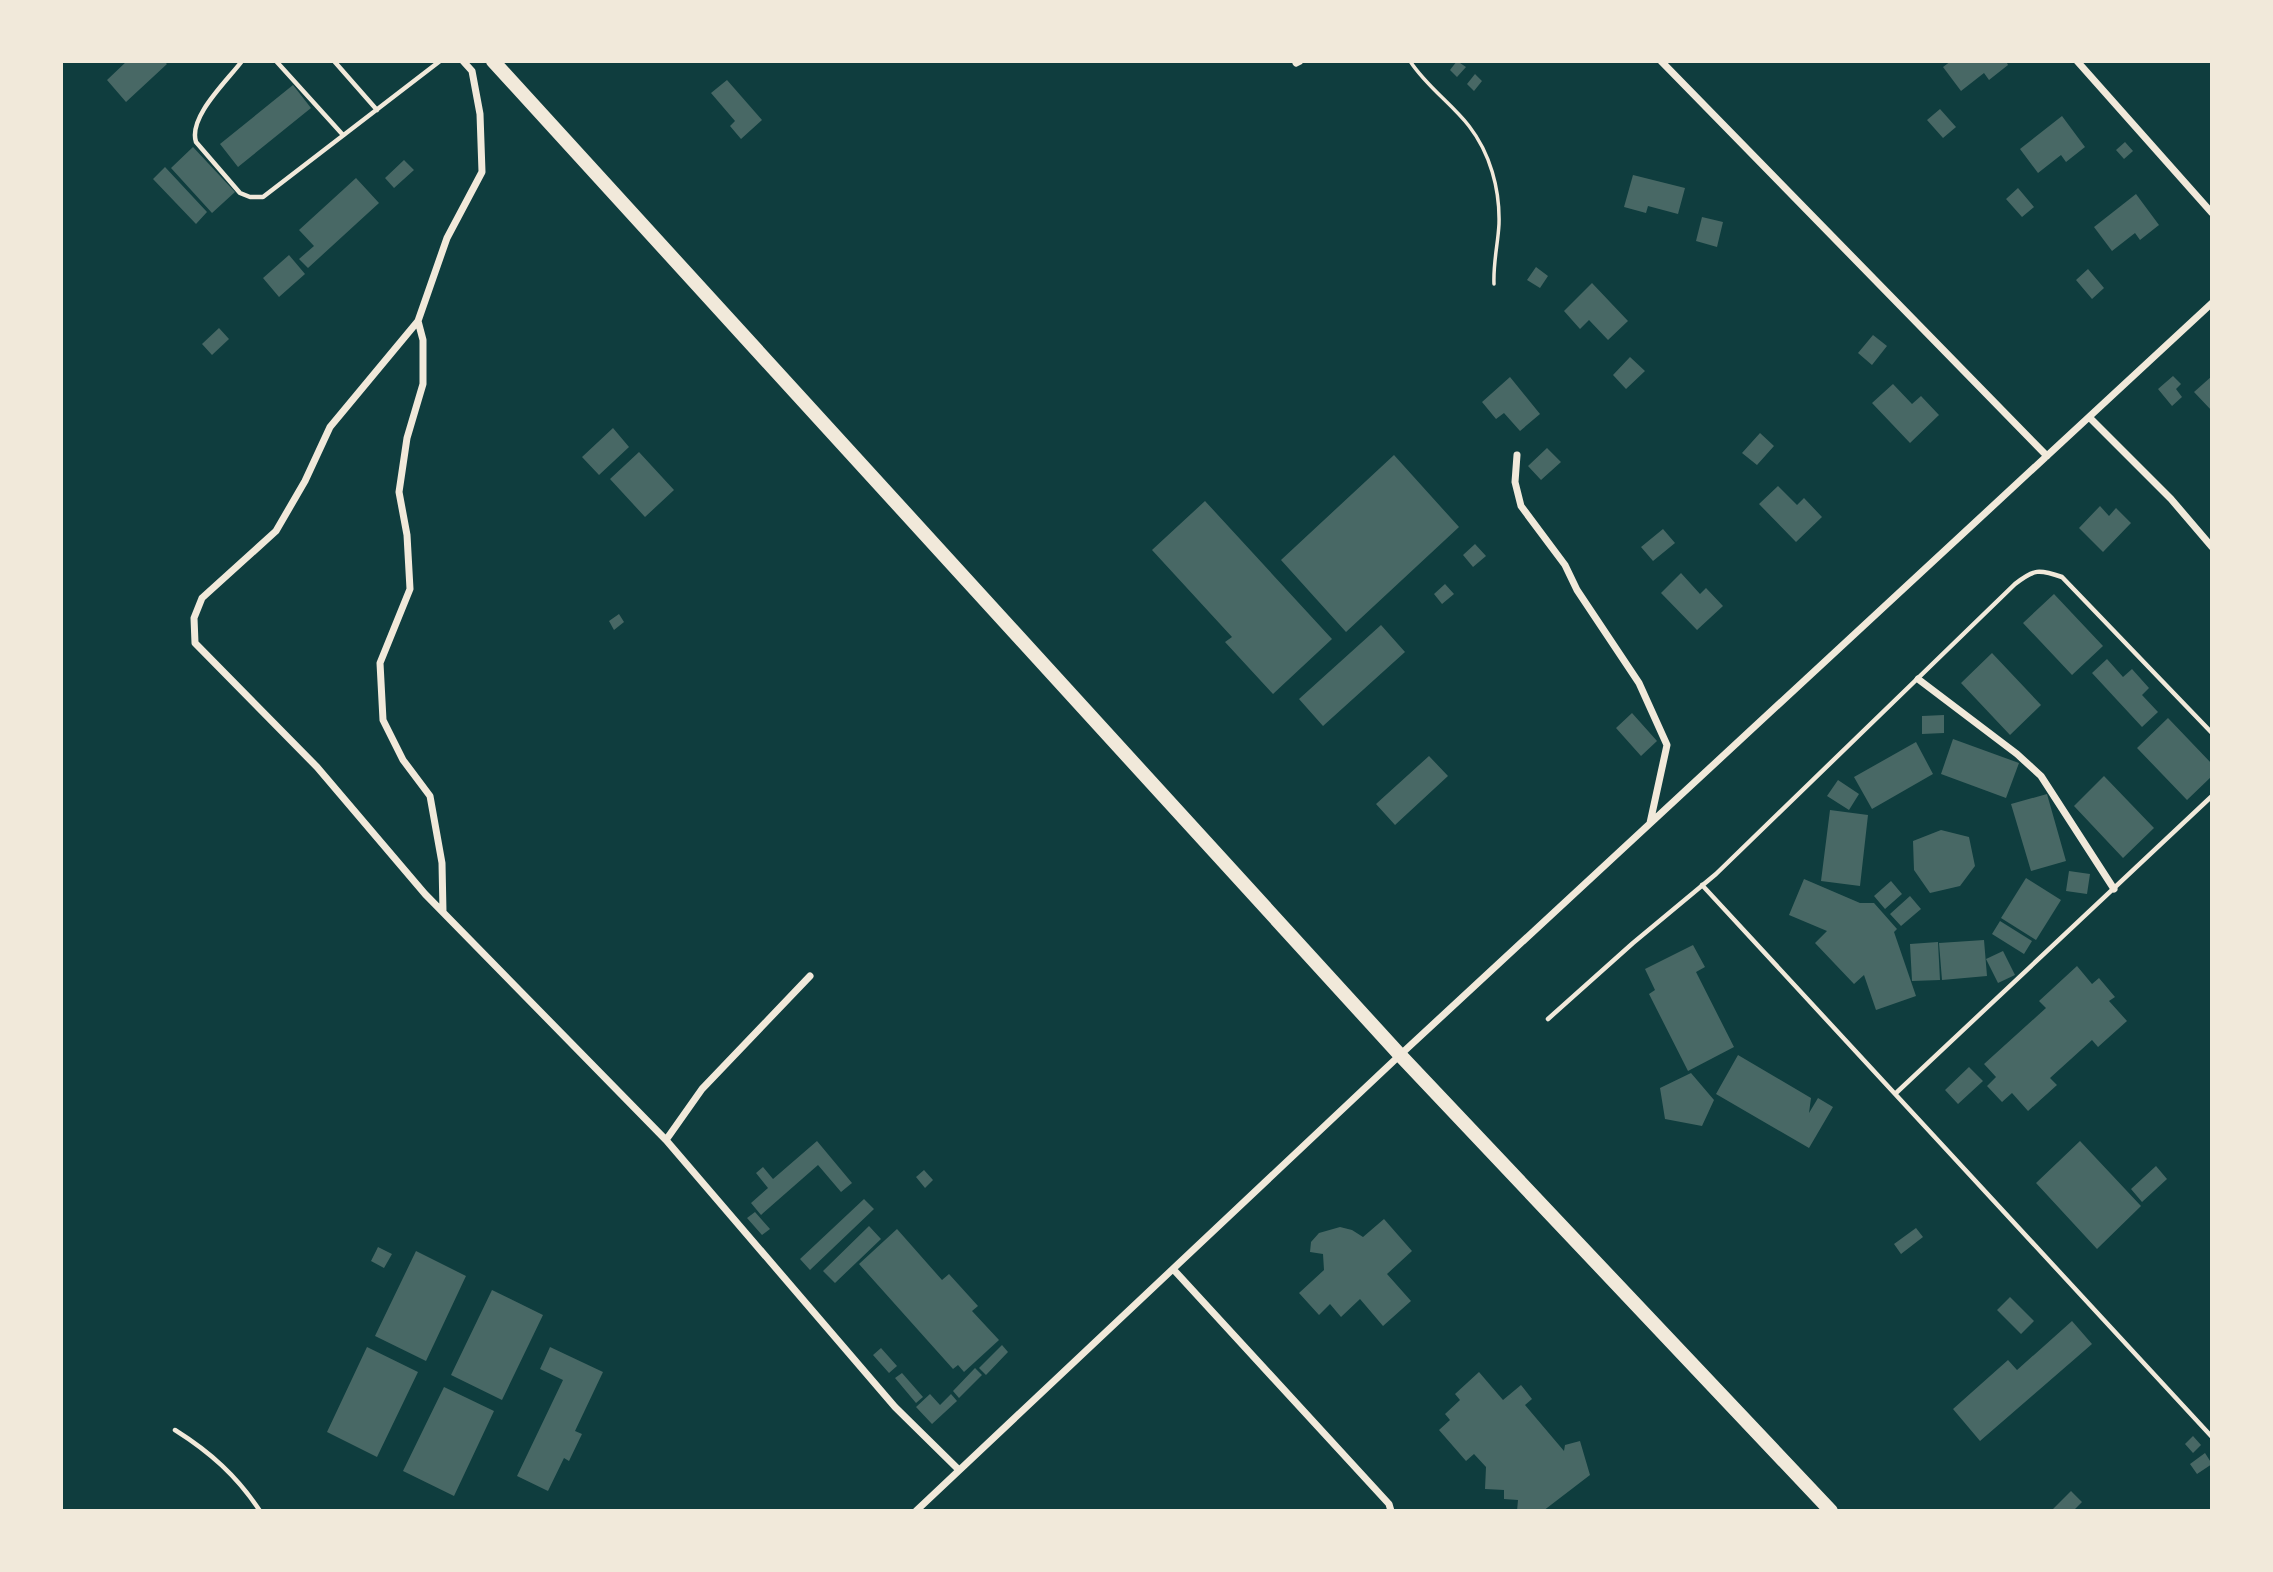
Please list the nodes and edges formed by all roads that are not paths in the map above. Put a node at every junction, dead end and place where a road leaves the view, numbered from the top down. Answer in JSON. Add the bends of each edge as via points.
{"nodes":[{"id":1,"x":242,"y":61,"type":"edge"},
{"id":2,"x":276,"y":61,"type":"edge"},
{"id":3,"x":334,"y":61,"type":"edge"},
{"id":4,"x":440,"y":61,"type":"edge"},
{"id":5,"x":463,"y":61,"type":"edge"},
{"id":6,"x":493,"y":61,"type":"edge"},
{"id":7,"x":1661,"y":61,"type":"edge"},
{"id":8,"x":2077,"y":61,"type":"edge"},
{"id":9,"x":377,"y":110,"type":"junction"},
{"id":10,"x":343,"y":135,"type":"junction"},
{"id":11,"x":2212,"y":213,"type":"edge"},
{"id":12,"x":2212,"y":303,"type":"edge"},
{"id":13,"x":418,"y":321,"type":"junction"},
{"id":14,"x":2089,"y":417,"type":"junction"},
{"id":15,"x":1517,"y":455,"type":"dead end"},
{"id":16,"x":2047,"y":456,"type":"junction"},
{"id":17,"x":2212,"y":547,"type":"edge"},
{"id":18,"x":1918,"y":679,"type":"junction"},
{"id":19,"x":2212,"y":733,"type":"edge"},
{"id":20,"x":2212,"y":796,"type":"edge"},
{"id":21,"x":1650,"y":824,"type":"junction"},
{"id":22,"x":1702,"y":885,"type":"junction"},
{"id":23,"x":2114,"y":889,"type":"junction"},
{"id":24,"x":443,"y":913,"type":"junction"},
{"id":25,"x":810,"y":976,"type":"dead end"},
{"id":26,"x":1548,"y":1019,"type":"dead end"},
{"id":27,"x":1400,"y":1055,"type":"junction"},
{"id":28,"x":1895,"y":1094,"type":"junction"},
{"id":29,"x":666,"y":1140,"type":"junction"},
{"id":30,"x":1173,"y":1269,"type":"junction"},
{"id":31,"x":175,"y":1430,"type":"dead end"},
{"id":32,"x":2212,"y":1437,"type":"edge"},
{"id":33,"x":959,"y":1470,"type":"junction"},
{"id":34,"x":260,"y":1511,"type":"edge"},
{"id":35,"x":916,"y":1511,"type":"edge"},
{"id":36,"x":1391,"y":1511,"type":"edge"},
{"id":37,"x":1831,"y":1511,"type":"edge"}],
"edges":[{"from":1,"to":10,"type":"lane","via":[[200,115],[194,135],[240,194],[263,197]]},
{"from":2,"to":10,"type":"lane"},
{"from":3,"to":9,"type":"lane"},
{"from":4,"to":9,"type":"lane"},
{"from":5,"to":13,"type":"street","via":[[472,71],[480,114],[482,172],[447,238]]},
{"from":6,"to":27,"type":"highway"},
{"from":7,"to":16,"type":"street"},
{"from":8,"to":11,"type":"street"},
{"from":9,"to":10,"type":"lane"},
{"from":12,"to":14,"type":"street"},
{"from":13,"to":24,"type":"street","via":[[423,384],[407,438],[399,492],[410,589],[380,663],[383,720],[403,760],[430,796],[442,863]]},
{"from":13,"to":24,"type":"street","via":[[330,427],[276,531],[202,598],[194,618],[195,643],[317,767]]},
{"from":14,"to":16,"type":"street"},
{"from":14,"to":17,"type":"street"},
{"from":15,"to":21,"type":"street","via":[[1515,482],[1521,506],[1565,565],[1639,683],[1667,745]]},
{"from":16,"to":21,"type":"street"},
{"from":18,"to":19,"type":"lane","via":[[2014,584],[2029,572],[2042,570],[2062,577]]},
{"from":18,"to":22,"type":"lane"},
{"from":18,"to":23,"type":"street","via":[[2041,776]]},
{"from":20,"to":23,"type":"lane"},
{"from":21,"to":27,"type":"street"},
{"from":22,"to":26,"type":"lane"},
{"from":22,"to":28,"type":"lane"},
{"from":23,"to":28,"type":"lane"},
{"from":24,"to":29,"type":"street"},
{"from":25,"to":29,"type":"street","via":[[702,1088]]},
{"from":27,"to":30,"type":"street"},
{"from":27,"to":37,"type":"highway"},
{"from":28,"to":32,"type":"lane"},
{"from":29,"to":33,"type":"street","via":[[895,1407]]},
{"from":30,"to":33,"type":"street"},
{"from":30,"to":36,"type":"street"},
{"from":31,"to":34,"type":"lane","via":[[214,1457]]},
{"from":33,"to":35,"type":"street"}]}
